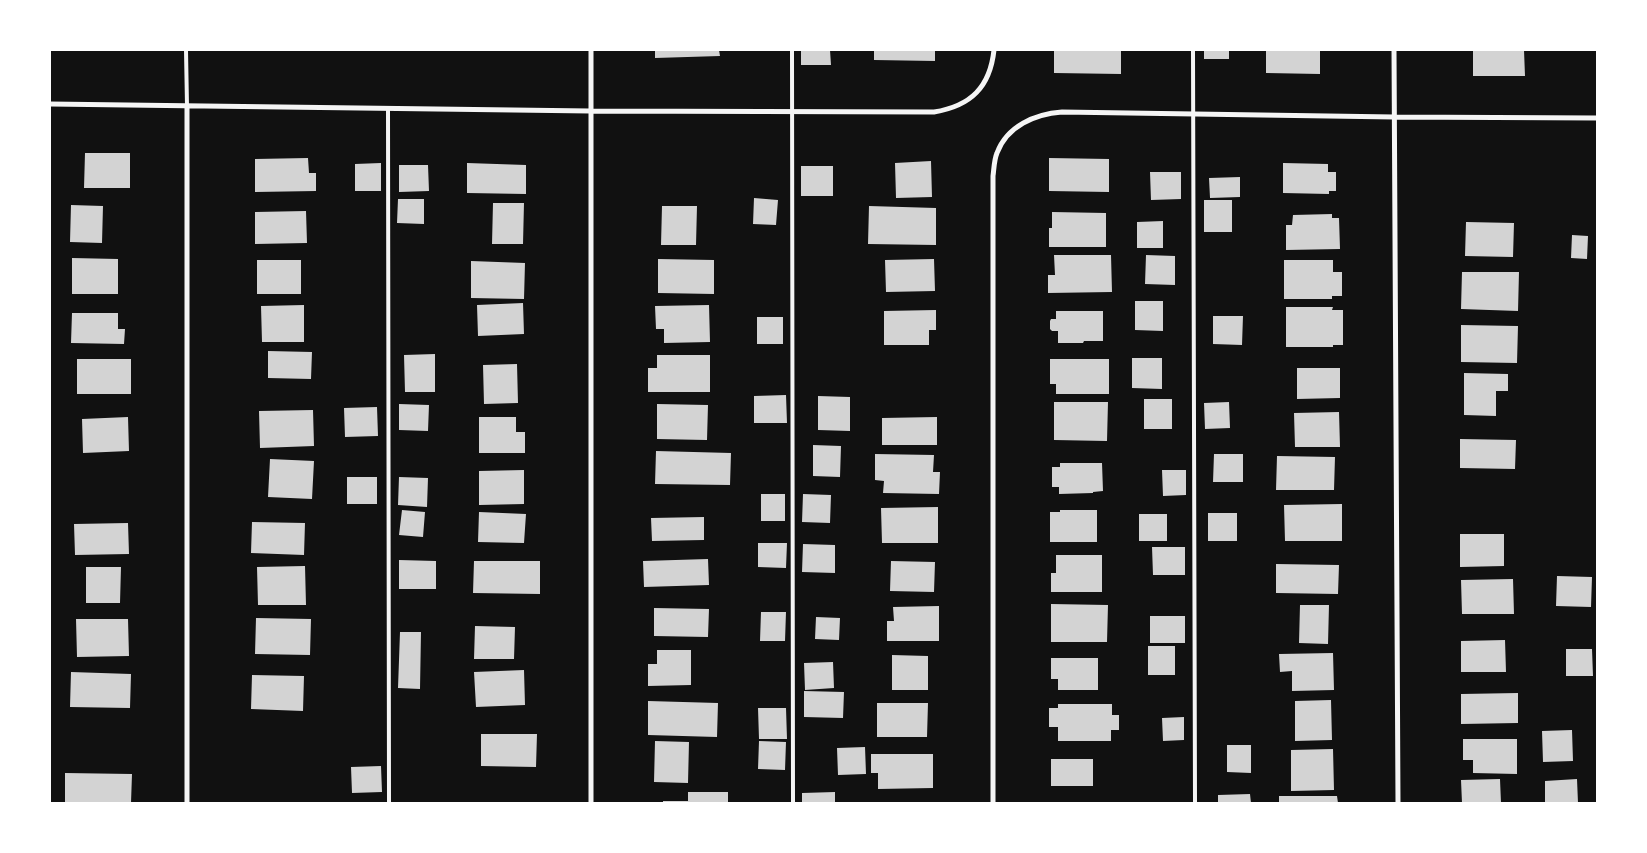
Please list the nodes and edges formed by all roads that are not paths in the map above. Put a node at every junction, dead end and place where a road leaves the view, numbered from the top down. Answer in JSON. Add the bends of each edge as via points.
{"nodes":[{"id":1,"x":186,"y":50,"type":"edge"},
{"id":2,"x":591,"y":50,"type":"edge"},
{"id":3,"x":792,"y":50,"type":"edge"},
{"id":4,"x":994,"y":50,"type":"edge"},
{"id":5,"x":1194,"y":50,"type":"edge"},
{"id":6,"x":1394,"y":50,"type":"edge"},
{"id":7,"x":50,"y":104,"type":"edge"},
{"id":8,"x":187,"y":106,"type":"junction"},
{"id":9,"x":388,"y":108,"type":"junction"},
{"id":10,"x":590,"y":111,"type":"junction"},
{"id":11,"x":793,"y":112,"type":"junction"},
{"id":12,"x":1194,"y":113,"type":"junction"},
{"id":13,"x":1394,"y":117,"type":"junction"},
{"id":14,"x":1597,"y":118,"type":"edge"},
{"id":15,"x":188,"y":803,"type":"edge"},
{"id":16,"x":389,"y":803,"type":"edge"},
{"id":17,"x":591,"y":803,"type":"edge"},
{"id":18,"x":793,"y":803,"type":"edge"},
{"id":19,"x":993,"y":803,"type":"edge"},
{"id":20,"x":1195,"y":803,"type":"edge"},
{"id":21,"x":1398,"y":803,"type":"edge"}],
"edges":[{"from":1,"to":8,"type":"lane"},
{"from":2,"to":10,"type":"street"},
{"from":3,"to":11,"type":"lane"},
{"from":4,"to":11,"type":"street","via":[[986,82],[955,107],[934,112]]},
{"from":5,"to":12,"type":"lane"},
{"from":6,"to":13,"type":"street"},
{"from":7,"to":8,"type":"street"},
{"from":8,"to":9,"type":"street"},
{"from":8,"to":15,"type":"street"},
{"from":9,"to":10,"type":"street"},
{"from":9,"to":16,"type":"lane"},
{"from":10,"to":11,"type":"street"},
{"from":10,"to":17,"type":"street"},
{"from":11,"to":18,"type":"lane"},
{"from":12,"to":13,"type":"street"},
{"from":12,"to":19,"type":"street","via":[[1049,113],[1024,122],[1011,131],[996,154],[993,176]]},
{"from":12,"to":20,"type":"lane"},
{"from":13,"to":14,"type":"street"},
{"from":13,"to":21,"type":"street"}]}
